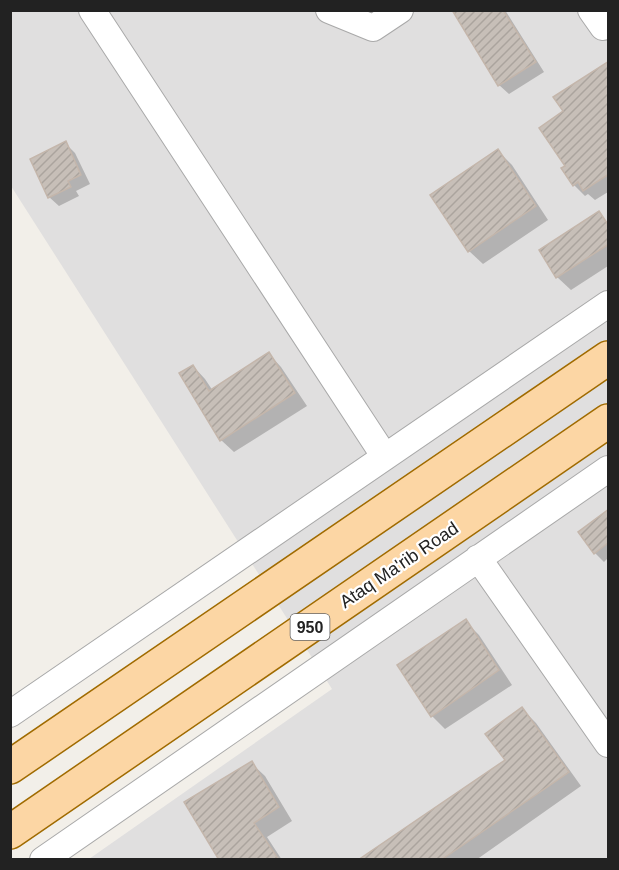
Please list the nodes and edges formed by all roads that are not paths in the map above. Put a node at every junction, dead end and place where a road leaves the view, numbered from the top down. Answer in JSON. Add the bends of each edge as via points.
{"nodes":[{"id":1,"x":92,"y":10,"type":"edge"},
{"id":2,"x":329,"y":10,"type":"edge"},
{"id":3,"x":400,"y":10,"type":"edge"},
{"id":4,"x":591,"y":10,"type":"edge"},
{"id":5,"x":609,"y":24,"type":"edge"},
{"id":6,"x":609,"y":304,"type":"edge"},
{"id":7,"x":609,"y":358,"type":"edge"},
{"id":8,"x":609,"y":421,"type":"edge"},
{"id":9,"x":385,"y":457,"type":"junction"},
{"id":10,"x":609,"y":469,"type":"edge"},
{"id":11,"x":478,"y":558,"type":"junction"},
{"id":12,"x":10,"y":714,"type":"edge"},
{"id":13,"x":609,"y":744,"type":"edge"},
{"id":14,"x":10,"y":767,"type":"edge"},
{"id":15,"x":10,"y":832,"type":"edge"},
{"id":16,"x":43,"y":860,"type":"edge"}],
"edges":[{"from":1,"to":9,"type":"street"},
{"from":2,"to":3,"type":"street","via":[[372,28]]},
{"from":4,"to":5,"type":"street","via":[[603,27]]},
{"from":6,"to":9,"type":"street"},
{"from":7,"to":14,"type":"main road"},
{"from":8,"to":15,"type":"main road","name":"Ataq Ma'rib Road","number":"950"},
{"from":9,"to":12,"type":"street"},
{"from":10,"to":11,"type":"street"},
{"from":11,"to":13,"type":"street"},
{"from":11,"to":16,"type":"street"}]}
